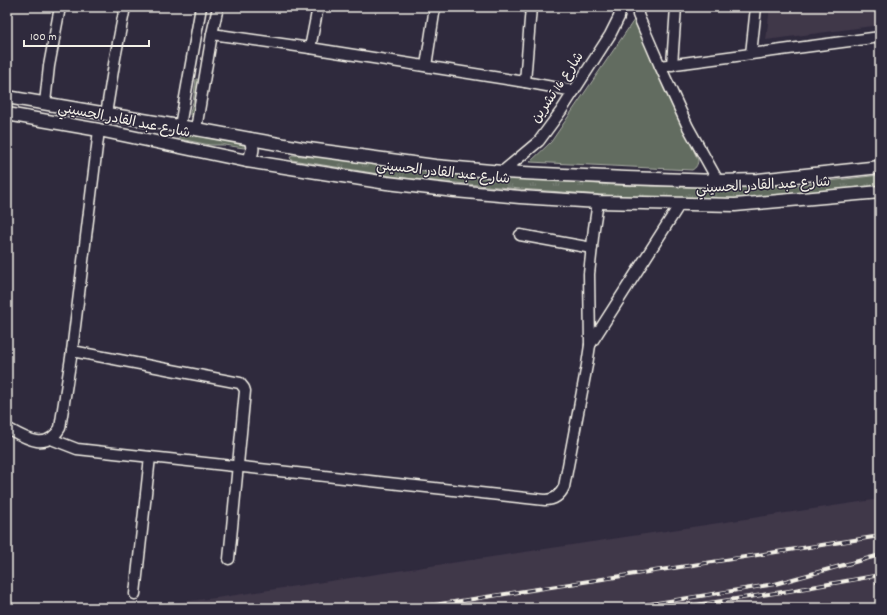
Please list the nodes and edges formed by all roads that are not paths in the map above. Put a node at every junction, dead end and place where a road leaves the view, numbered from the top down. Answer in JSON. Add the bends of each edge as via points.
{"nodes":[{"id":1,"x":60,"y":7,"type":"edge"},
{"id":2,"x":125,"y":7,"type":"edge"},
{"id":3,"x":201,"y":7,"type":"edge"},
{"id":4,"x":218,"y":7,"type":"edge"},
{"id":5,"x":318,"y":7,"type":"edge"},
{"id":6,"x":435,"y":7,"type":"edge"},
{"id":7,"x":531,"y":7,"type":"edge"},
{"id":8,"x":622,"y":7,"type":"edge"},
{"id":9,"x":638,"y":7,"type":"edge"},
{"id":10,"x":676,"y":7,"type":"edge"},
{"id":11,"x":756,"y":7,"type":"edge"},
{"id":12,"x":212,"y":34,"type":"junction"},
{"id":13,"x":880,"y":37,"type":"edge"},
{"id":14,"x":310,"y":48,"type":"junction"},
{"id":15,"x":751,"y":54,"type":"junction"},
{"id":16,"x":672,"y":65,"type":"junction"},
{"id":17,"x":426,"y":66,"type":"junction"},
{"id":18,"x":660,"y":66,"type":"junction"},
{"id":19,"x":526,"y":82,"type":"junction"},
{"id":20,"x":574,"y":91,"type":"junction"},
{"id":21,"x":7,"y":97,"type":"edge"},
{"id":22,"x":45,"y":103,"type":"junction"},
{"id":23,"x":7,"y":114,"type":"edge"},
{"id":24,"x":106,"y":114,"type":"junction"},
{"id":25,"x":180,"y":126,"type":"junction"},
{"id":26,"x":196,"y":129,"type":"junction"},
{"id":27,"x":99,"y":130,"type":"junction"},
{"id":28,"x":250,"y":139,"type":"junction"},
{"id":29,"x":281,"y":144,"type":"junction"},
{"id":30,"x":247,"y":161,"type":"junction"},
{"id":31,"x":275,"y":166,"type":"junction"},
{"id":32,"x":880,"y":167,"type":"edge"},
{"id":33,"x":502,"y":172,"type":"junction"},
{"id":34,"x":718,"y":181,"type":"junction"},
{"id":35,"x":880,"y":192,"type":"edge"},
{"id":36,"x":598,"y":202,"type":"junction"},
{"id":37,"x":680,"y":204,"type":"junction"},
{"id":38,"x":520,"y":235,"type":"dead end"},
{"id":39,"x":592,"y":248,"type":"junction"},
{"id":40,"x":590,"y":346,"type":"junction"},
{"id":41,"x":72,"y":351,"type":"junction"},
{"id":42,"x":7,"y":428,"type":"edge"},
{"id":43,"x":51,"y":439,"type":"junction"},
{"id":44,"x":150,"y":457,"type":"junction"},
{"id":45,"x":237,"y":467,"type":"junction"},
{"id":46,"x":229,"y":559,"type":"dead end"},
{"id":47,"x":135,"y":594,"type":"dead end"}],
"edges":[{"from":1,"to":22,"type":"street"},
{"from":2,"to":24,"type":"street"},
{"from":3,"to":25,"type":"street"},
{"from":4,"to":12,"type":"street"},
{"from":5,"to":14,"type":"street"},
{"from":6,"to":17,"type":"street"},
{"from":7,"to":19,"type":"street"},
{"from":8,"to":20,"type":"street","name":"شارع 16 تشرين","via":[[610,35]]},
{"from":9,"to":18,"type":"street","via":[[638,15]]},
{"from":10,"to":16,"type":"street"},
{"from":11,"to":15,"type":"street"},
{"from":12,"to":14,"type":"street"},
{"from":12,"to":26,"type":"street"},
{"from":13,"to":15,"type":"street"},
{"from":14,"to":17,"type":"street"},
{"from":15,"to":16,"type":"street"},
{"from":16,"to":18,"type":"street"},
{"from":17,"to":19,"type":"street"},
{"from":18,"to":34,"type":"street","via":[[688,127]]},
{"from":19,"to":20,"type":"street"},
{"from":20,"to":33,"type":"street","name":"شارع 16 تشرين","via":[[539,141]]},
{"from":21,"to":22,"type":"main road","name":"شارع عبد القادر الحسيني"},
{"from":22,"to":24,"type":"main road","name":"شارع عبد القادر الحسيني"},
{"from":23,"to":27,"type":"main road","name":"شارع عبد القادر الحسيني"},
{"from":24,"to":25,"type":"main road","name":"شارع عبد القادر الحسيني"},
{"from":25,"to":26,"type":"main road","name":"شارع عبد القادر الحسيني"},
{"from":26,"to":28,"type":"main road","name":"شارع عبد القادر الحسيني"},
{"from":27,"to":30,"type":"main road","name":"شارع عبد القادر الحسيني"},
{"from":27,"to":41,"type":"street"},
{"from":28,"to":29,"type":"main road","name":"شارع عبد القادر الحسيني"},
{"from":28,"to":30,"type":"main road","via":[[253,151]]},
{"from":29,"to":31,"type":"main road","via":[[274,152]]},
{"from":29,"to":33,"type":"main road","name":"شارع عبد القادر الحسيني","via":[[435,166]]},
{"from":30,"to":31,"type":"main road","name":"شارع عبد القادر الحسيني"},
{"from":31,"to":36,"type":"main road","name":"شارع عبد القادر الحسيني","via":[[455,191]]},
{"from":32,"to":34,"type":"main road","name":"شارع عبد القادر الحسيني","via":[[758,180]]},
{"from":33,"to":34,"type":"main road","name":"شارع عبد القادر الحسيني"},
{"from":35,"to":37,"type":"main road","name":"شارع عبد القادر الحسيني","via":[[734,205]]},
{"from":36,"to":37,"type":"main road","name":"شارع عبد القادر الحسيني"},
{"from":36,"to":39,"type":"street"},
{"from":37,"to":40,"type":"street"},
{"from":38,"to":39,"type":"street"},
{"from":39,"to":40,"type":"street","via":[[589,274]]},
{"from":40,"to":45,"type":"street","via":[[564,487],[553,499]]},
{"from":41,"to":43,"type":"street","via":[[62,422]]},
{"from":41,"to":45,"type":"street","via":[[240,383],[245,392]]},
{"from":42,"to":43,"type":"street","via":[[33,441]]},
{"from":43,"to":44,"type":"street","via":[[77,449]]},
{"from":44,"to":45,"type":"street"},
{"from":44,"to":47,"type":"street"},
{"from":45,"to":46,"type":"street"}]}
